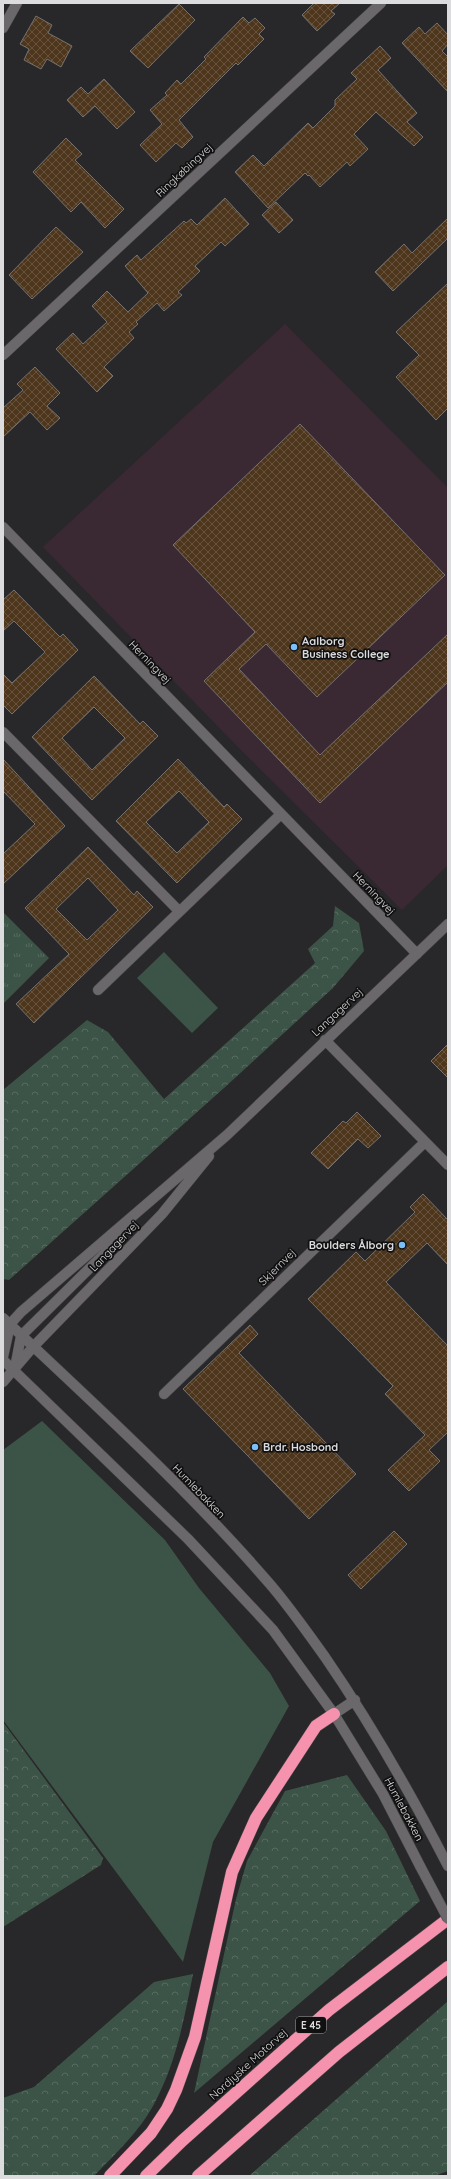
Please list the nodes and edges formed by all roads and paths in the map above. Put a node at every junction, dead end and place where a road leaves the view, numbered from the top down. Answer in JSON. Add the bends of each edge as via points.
{"nodes":[{"id":1,"x":16,"y":3,"type":"edge"},
{"id":2,"x":381,"y":3,"type":"edge"},
{"id":3,"x":3,"y":28,"type":"edge"},
{"id":4,"x":3,"y":355,"type":"edge"},
{"id":5,"x":3,"y":527,"type":"edge"},
{"id":6,"x":5,"y":736,"type":"edge"},
{"id":7,"x":281,"y":814,"type":"junction"},
{"id":8,"x":179,"y":911,"type":"junction"},
{"id":9,"x":448,"y":924,"type":"edge"},
{"id":10,"x":417,"y":954,"type":"junction"},
{"id":11,"x":98,"y":990,"type":"dead end"},
{"id":12,"x":325,"y":1040,"type":"junction"},
{"id":13,"x":227,"y":1135,"type":"junction"},
{"id":14,"x":425,"y":1142,"type":"junction"},
{"id":15,"x":448,"y":1165,"type":"edge"},
{"id":16,"x":130,"y":1218,"type":"junction"},
{"id":17,"x":5,"y":1325,"type":"edge"},
{"id":18,"x":21,"y":1336,"type":"junction"},
{"id":19,"x":33,"y":1347,"type":"junction"},
{"id":20,"x":3,"y":1359,"type":"edge"},
{"id":21,"x":14,"y":1371,"type":"junction"},
{"id":22,"x":3,"y":1382,"type":"edge"},
{"id":23,"x":164,"y":1394,"type":"dead end"},
{"id":24,"x":354,"y":1700,"type":"junction"},
{"id":25,"x":334,"y":1714,"type":"junction"},
{"id":26,"x":448,"y":1866,"type":"edge"},
{"id":27,"x":448,"y":1919,"type":"edge"},
{"id":28,"x":448,"y":1967,"type":"edge"},
{"id":29,"x":110,"y":2176,"type":"edge"},
{"id":30,"x":146,"y":2176,"type":"edge"},
{"id":31,"x":198,"y":2176,"type":"edge"}],
"edges":[{"from":1,"to":3,"type":"street"},
{"from":2,"to":4,"type":"street","name":"Ringkøbingvej"},
{"from":5,"to":7,"type":"street","name":"Herningvej"},
{"from":6,"to":8,"type":"street"},
{"from":7,"to":8,"type":"street"},
{"from":7,"to":10,"type":"street","name":"Herningvej"},
{"from":8,"to":11,"type":"street"},
{"from":9,"to":10,"type":"street","name":"Langagervej"},
{"from":10,"to":12,"type":"street","name":"Langagervej"},
{"from":12,"to":13,"type":"street","name":"Langagervej"},
{"from":12,"to":14,"type":"street"},
{"from":13,"to":16,"type":"street","name":"Langagervej"},
{"from":13,"to":19,"type":"street","name":"Langagervej","via":[[162,1214]]},
{"from":14,"to":15,"type":"street"},
{"from":14,"to":23,"type":"street","name":"Skjernvej"},
{"from":16,"to":17,"type":"street","name":"Langagervej"},
{"from":16,"to":18,"type":"street","name":"Langagervej","via":[[106,1252]]},
{"from":17,"to":18,"type":"street","name":"Humlebakken"},
{"from":17,"to":20,"type":"street","name":"Langagervej"},
{"from":18,"to":19,"type":"street","name":"Humlebakken"},
{"from":18,"to":21,"type":"street"},
{"from":19,"to":21,"type":"street","name":"Langagervej"},
{"from":19,"to":24,"type":"street","name":"Humlebakken","via":[[183,1490],[270,1583],[307,1631]]},
{"from":20,"to":21,"type":"street","name":"Humlebakken"},
{"from":21,"to":22,"type":"street","name":"Langagervej"},
{"from":21,"to":25,"type":"street","name":"Humlebakken","via":[[188,1539],[273,1630]]},
{"from":24,"to":25,"type":"street"},
{"from":24,"to":26,"type":"street","name":"Humlebakken","via":[[400,1775]]},
{"from":25,"to":27,"type":"street","name":"Humlebakken","bridge":true,"via":[[383,1794]]},
{"from":25,"to":29,"type":"highway","via":[[316,1726],[256,1818],[242,1847],[229,1885],[194,2037],[176,2090],[151,2133]]},
{"from":27,"to":30,"type":"highway","name":"Nordjyske Motorvej","number":"E 45","via":[[329,2010]]},
{"from":28,"to":31,"type":"highway","via":[[339,2052]]}]}
